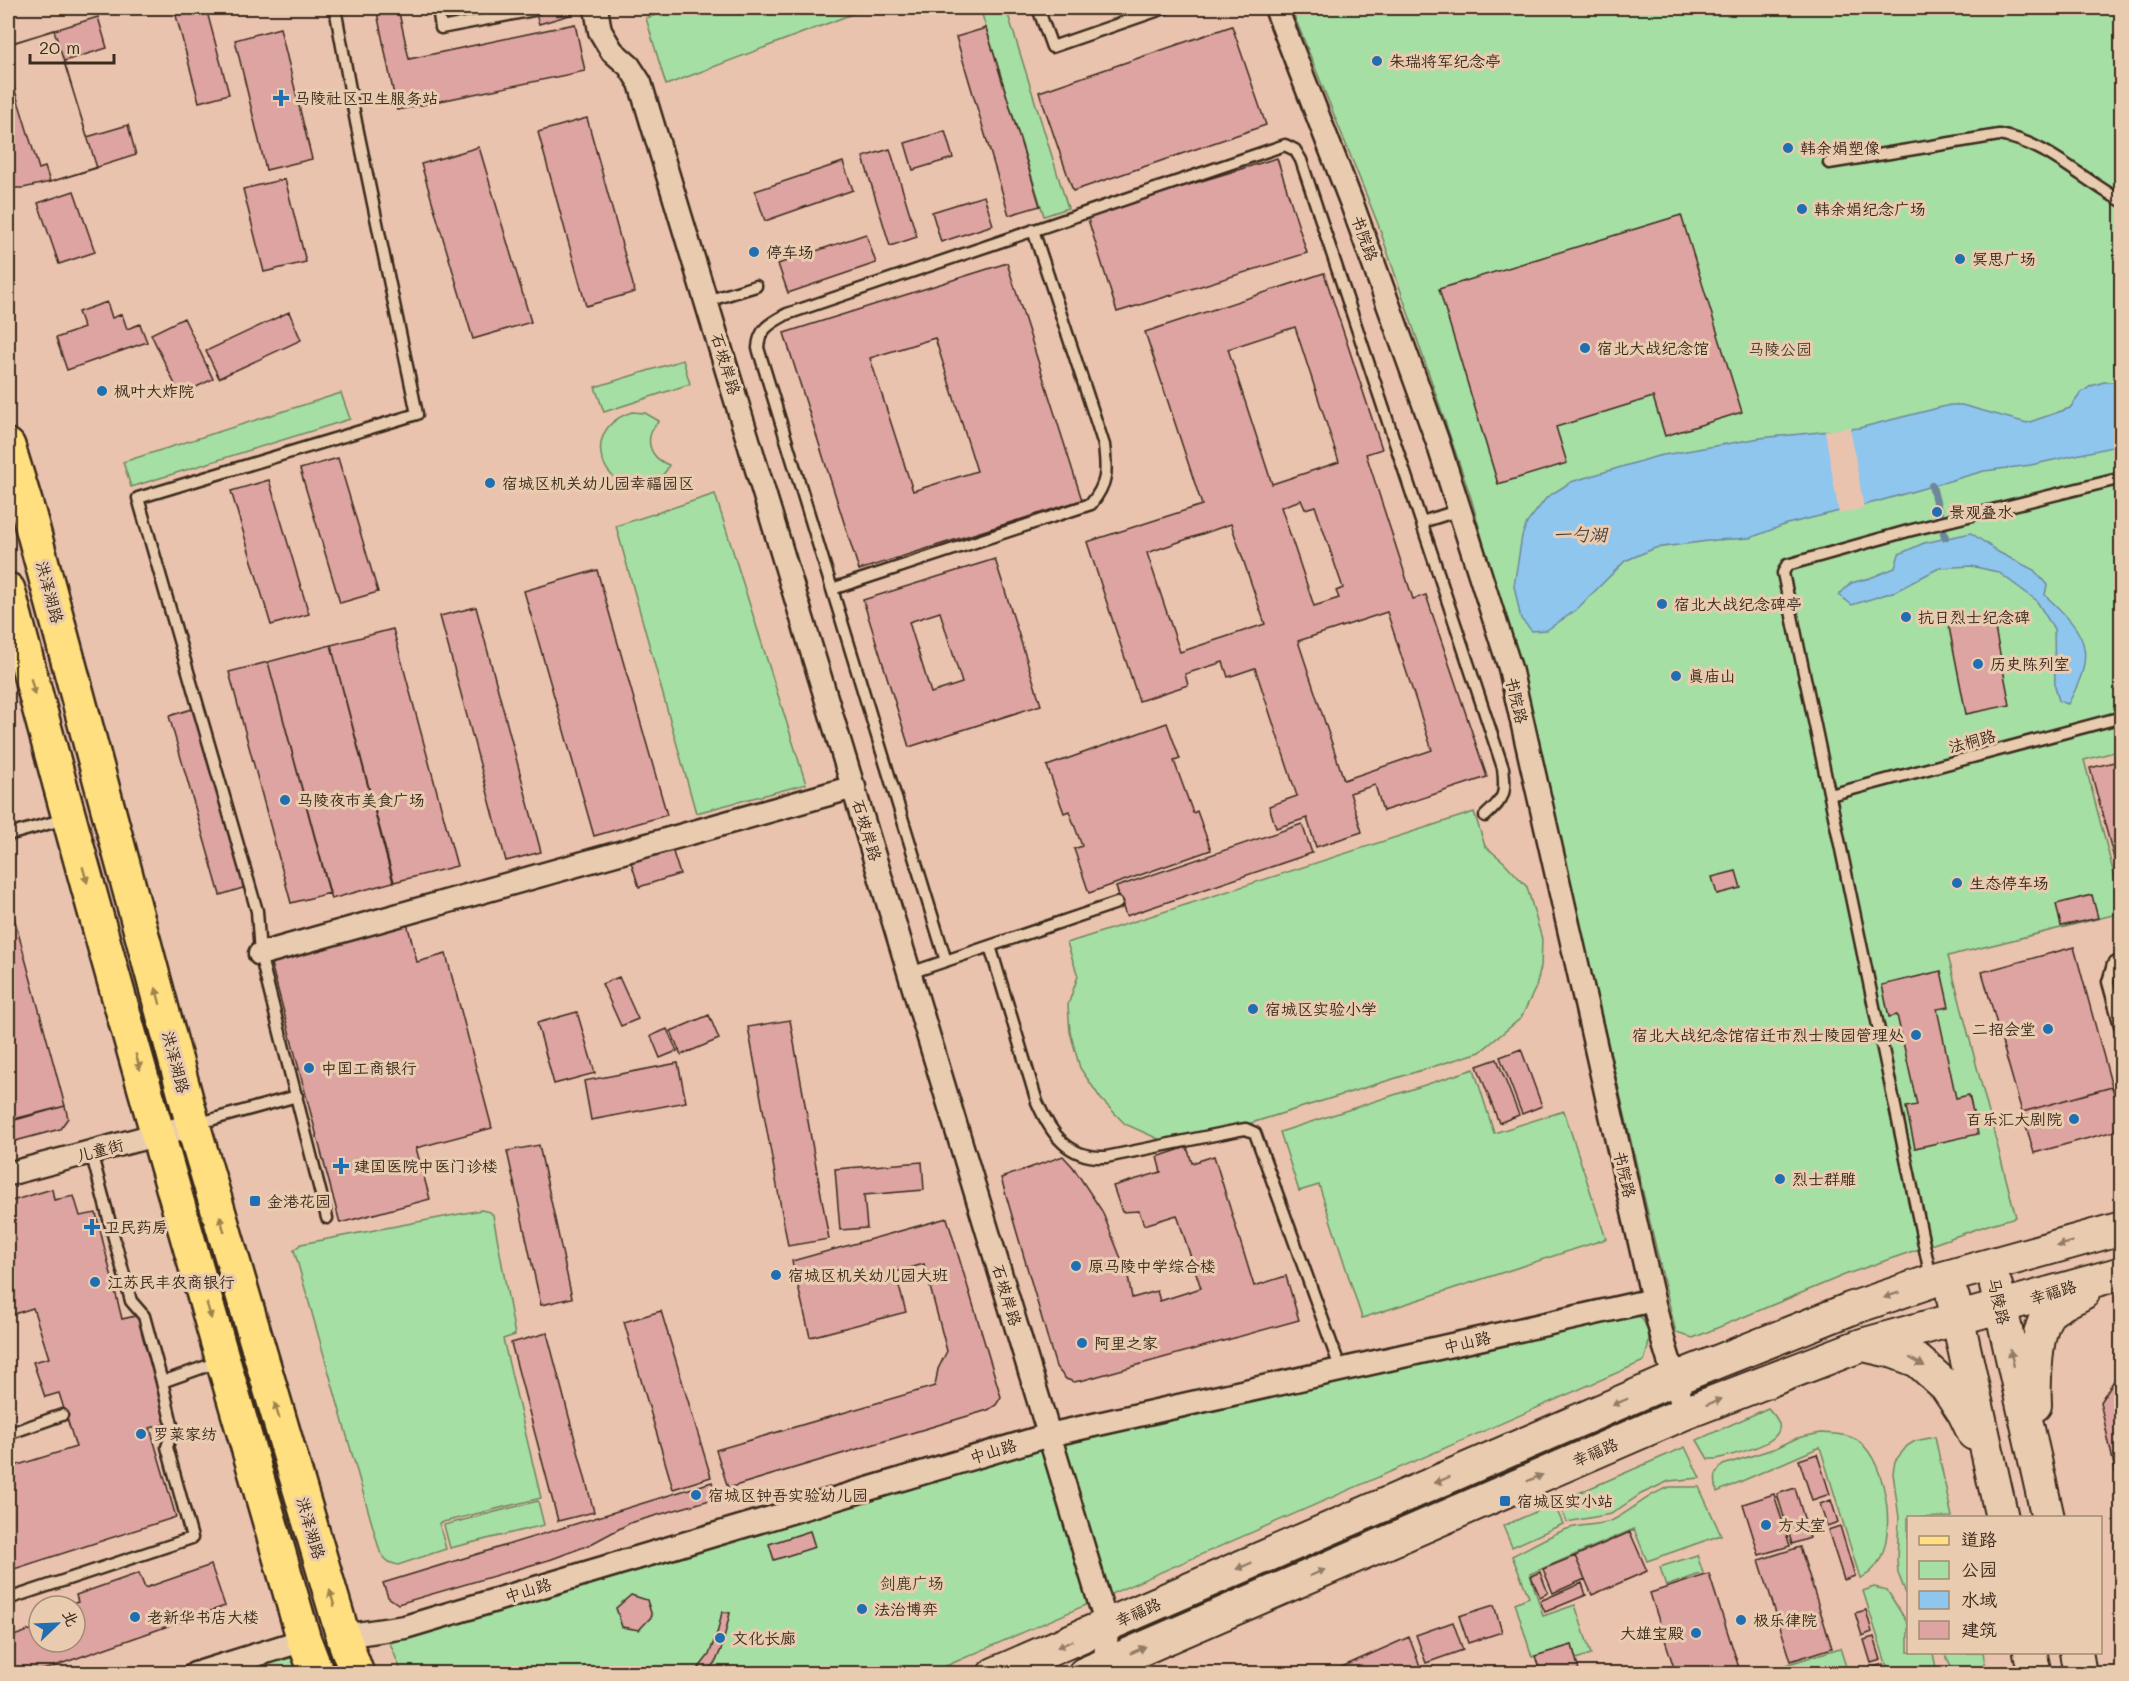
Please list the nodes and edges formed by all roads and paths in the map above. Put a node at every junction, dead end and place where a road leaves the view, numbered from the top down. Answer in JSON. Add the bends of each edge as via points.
{"nodes":[{"id":1,"x":335,"y":8,"type":"edge"},
{"id":2,"x":438,"y":8,"type":"edge"},
{"id":3,"x":533,"y":8,"type":"edge"},
{"id":4,"x":596,"y":8,"type":"edge"},
{"id":5,"x":1038,"y":8,"type":"edge"},
{"id":6,"x":1165,"y":8,"type":"edge"},
{"id":7,"x":1276,"y":8,"type":"edge"},
{"id":8,"x":1828,"y":163,"type":"dead end"},
{"id":9,"x":2121,"y":201,"type":"edge"},
{"id":10,"x":1033,"y":230,"type":"junction"},
{"id":11,"x":756,"y":286,"type":"dead end"},
{"id":12,"x":707,"y":301,"type":"junction"},
{"id":13,"x":8,"y":446,"type":"edge"},
{"id":14,"x":2121,"y":478,"type":"edge"},
{"id":15,"x":1460,"y":510,"type":"junction"},
{"id":16,"x":1422,"y":522,"type":"junction"},
{"id":17,"x":832,"y":589,"type":"junction"},
{"id":18,"x":8,"y":590,"type":"edge"},
{"id":19,"x":2121,"y":717,"type":"edge"},
{"id":20,"x":854,"y":787,"type":"junction"},
{"id":21,"x":1830,"y":795,"type":"junction"},
{"id":22,"x":1485,"y":816,"type":"dead end"},
{"id":23,"x":69,"y":818,"type":"junction"},
{"id":24,"x":8,"y":835,"type":"edge"},
{"id":25,"x":1117,"y":903,"type":"dead end"},
{"id":26,"x":990,"y":946,"type":"junction"},
{"id":27,"x":260,"y":954,"type":"junction"},
{"id":28,"x":2121,"y":959,"type":"edge"},
{"id":29,"x":946,"y":961,"type":"junction"},
{"id":30,"x":910,"y":973,"type":"junction"},
{"id":31,"x":2121,"y":1033,"type":"edge"},
{"id":32,"x":297,"y":1096,"type":"junction"},
{"id":33,"x":193,"y":1125,"type":"junction"},
{"id":34,"x":158,"y":1135,"type":"junction"},
{"id":35,"x":91,"y":1152,"type":"junction"},
{"id":36,"x":8,"y":1174,"type":"edge"},
{"id":37,"x":327,"y":1218,"type":"dead end"},
{"id":38,"x":2121,"y":1228,"type":"edge"},
{"id":39,"x":1991,"y":1264,"type":"junction"},
{"id":40,"x":2121,"y":1274,"type":"edge"},
{"id":41,"x":1940,"y":1279,"type":"junction"},
{"id":42,"x":1653,"y":1300,"type":"junction"},
{"id":43,"x":2000,"y":1307,"type":"junction"},
{"id":44,"x":1959,"y":1318,"type":"junction"},
{"id":45,"x":1862,"y":1345,"type":"junction"},
{"id":46,"x":223,"y":1360,"type":"junction"},
{"id":47,"x":1341,"y":1370,"type":"junction"},
{"id":48,"x":1674,"y":1379,"type":"junction"},
{"id":49,"x":162,"y":1382,"type":"junction"},
{"id":50,"x":1685,"y":1413,"type":"junction"},
{"id":51,"x":62,"y":1415,"type":"dead end"},
{"id":52,"x":8,"y":1434,"type":"edge"},
{"id":53,"x":1049,"y":1435,"type":"junction"},
{"id":54,"x":2037,"y":1466,"type":"junction"},
{"id":55,"x":1994,"y":1478,"type":"junction"},
{"id":56,"x":2002,"y":1516,"type":"edge"},
{"id":57,"x":2048,"y":1516,"type":"edge"},
{"id":58,"x":8,"y":1599,"type":"edge"},
{"id":59,"x":1107,"y":1626,"type":"junction"},
{"id":60,"x":343,"y":1636,"type":"junction"},
{"id":61,"x":304,"y":1640,"type":"junction"},
{"id":62,"x":2030,"y":1654,"type":"edge"},
{"id":63,"x":2076,"y":1654,"type":"edge"},
{"id":64,"x":1095,"y":1669,"type":"edge"},
{"id":65,"x":195,"y":1674,"type":"edge"},
{"id":66,"x":316,"y":1674,"type":"edge"},
{"id":67,"x":357,"y":1674,"type":"edge"},
{"id":68,"x":994,"y":1674,"type":"edge"},
{"id":69,"x":2035,"y":1674,"type":"edge"},
{"id":70,"x":2080,"y":1674,"type":"edge"}],
"edges":[{"from":1,"to":27,"type":"lane","via":[[417,414],[138,498],[257,911]]},
{"from":2,"to":3,"type":"lane","via":[[441,28]]},
{"from":4,"to":12,"type":"street","name":"石坡岸路","via":[[600,31],[640,83]]},
{"from":5,"to":6,"type":"lane","via":[[1052,46]]},
{"from":7,"to":15,"type":"street","name":"书院路","via":[[1371,255]]},
{"from":8,"to":9,"type":"lane","via":[[1999,135],[2018,138],[2053,156]]},
{"from":10,"to":16,"type":"lane","via":[[1286,145],[1295,150]]},
{"from":10,"to":17,"type":"lane","via":[[787,314],[759,336],[758,348]]},
{"from":10,"to":17,"type":"lane","via":[[1104,445],[1107,471],[1102,490],[1091,504]]},
{"from":11,"to":12,"type":"lane"},
{"from":12,"to":20,"type":"street","name":"石坡岸路"},
{"from":33,"to":13,"type":"main road","name":"洪泽湖路","one_way":true},
{"from":14,"to":21,"type":"lane","via":[[1787,565],[1783,573]]},
{"from":15,"to":16,"type":"lane"},
{"from":15,"to":42,"type":"street","name":"书院路","via":[[1509,668]]},
{"from":16,"to":22,"type":"lane","via":[[1503,768],[1505,789],[1499,804]]},
{"from":17,"to":29,"type":"lane"},
{"from":18,"to":23,"type":"main road","one_way":true},
{"from":19,"to":21,"type":"lane","name":"法桐路"},
{"from":20,"to":27,"type":"street"},
{"from":20,"to":30,"type":"street","name":"石坡岸路"},
{"from":21,"to":41,"type":"lane"},
{"from":23,"to":24,"type":"lane"},
{"from":23,"to":34,"type":"main road","one_way":true},
{"from":25,"to":26,"type":"lane"},
{"from":26,"to":29,"type":"lane"},
{"from":26,"to":47,"type":"lane","via":[[1037,1102],[1045,1122],[1065,1145],[1079,1154],[1106,1157],[1239,1130],[1255,1132]]},
{"from":27,"to":32,"type":"lane"},
{"from":28,"to":31,"type":"lane","via":[[2113,964],[2108,982]]},
{"from":29,"to":30,"type":"lane"},
{"from":30,"to":53,"type":"street","name":"石坡岸路"},
{"from":32,"to":33,"type":"lane"},
{"from":32,"to":37,"type":"lane"},
{"from":33,"to":34,"type":"street","name":"儿童街"},
{"from":60,"to":33,"type":"main road","name":"洪泽湖路","one_way":true},
{"from":34,"to":35,"type":"street","name":"儿童街"},
{"from":34,"to":46,"type":"main road","one_way":true},
{"from":35,"to":36,"type":"street","name":"儿童街"},
{"from":35,"to":49,"type":"lane","via":[[131,1301],[144,1316]]},
{"from":38,"to":39,"type":"main road","one_way":true},
{"from":39,"to":41,"type":"main road","name":"马陵路"},
{"from":39,"to":43,"type":"main road","name":"马陵路"},
{"from":40,"to":43,"type":"main road","name":"幸福路"},
{"from":40,"to":54,"type":"main road","via":[[2049,1314],[2036,1355]]},
{"from":41,"to":44,"type":"main road"},
{"from":41,"to":48,"type":"main road","name":"幸福路","one_way":true,"via":[[1850,1309]]},
{"from":42,"to":47,"type":"street","name":"中山路"},
{"from":42,"to":48,"type":"street","name":"书院路"},
{"from":43,"to":44,"type":"main road","name":"幸福路"},
{"from":54,"to":43,"type":"main road","name":"马陵路","one_way":true},
{"from":44,"to":45,"type":"main road","name":"幸福路"},
{"from":44,"to":55,"type":"main road"},
{"from":50,"to":45,"type":"main road","name":"幸福路","one_way":true},
{"from":45,"to":55,"type":"main road","one_way":true,"via":[[1918,1361],[1946,1386],[1964,1413]]},
{"from":46,"to":49,"type":"lane"},
{"from":46,"to":61,"type":"main road"},
{"from":47,"to":53,"type":"street","name":"中山路"},
{"from":48,"to":50,"type":"street","name":"书院路"},
{"from":48,"to":59,"type":"main road","name":"幸福路","one_way":true},
{"from":49,"to":58,"type":"lane","via":[[173,1429],[166,1447],[192,1538]]},
{"from":64,"to":50,"type":"main road","name":"幸福路","one_way":true},
{"from":51,"to":52,"type":"lane"},
{"from":53,"to":59,"type":"street","name":"石坡岸路"},
{"from":53,"to":60,"type":"street","name":"中山路","via":[[405,1627]]},
{"from":54,"to":57,"type":"main road","name":"马陵路"},
{"from":55,"to":56,"type":"main road"},
{"from":59,"to":64,"type":"street","name":"石坡岸路"},
{"from":59,"to":68,"type":"main road","name":"幸福路","one_way":true},
{"from":60,"to":67,"type":"main road","name":"洪泽湖路"},
{"from":61,"to":65,"type":"street"},
{"from":61,"to":66,"type":"main road"},
{"from":62,"to":69,"type":"main road"},
{"from":63,"to":70,"type":"main road"}]}
